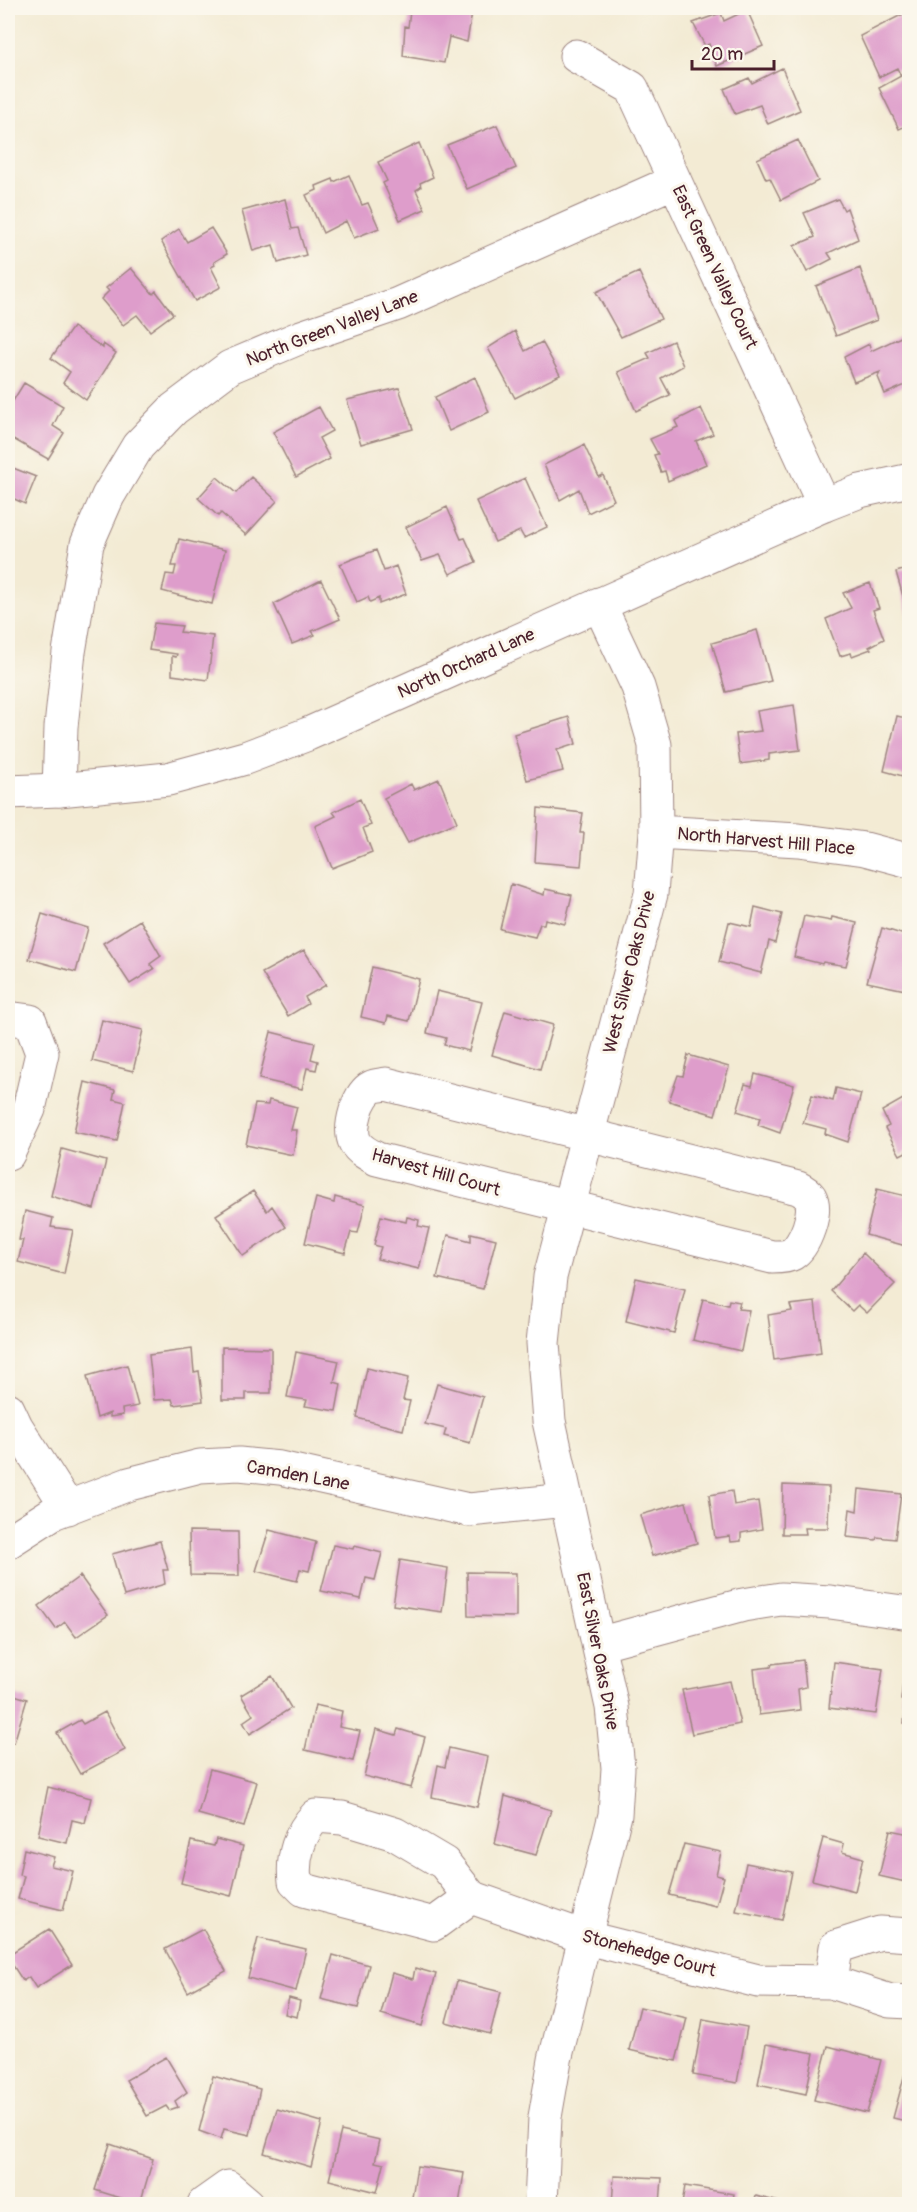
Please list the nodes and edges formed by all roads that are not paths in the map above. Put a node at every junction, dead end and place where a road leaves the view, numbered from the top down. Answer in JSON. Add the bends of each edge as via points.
{"nodes":[{"id":1,"x":576,"y":56,"type":"dead end"},
{"id":2,"x":675,"y":181,"type":"junction"},
{"id":3,"x":909,"y":480,"type":"edge"},
{"id":4,"x":824,"y":506,"type":"junction"},
{"id":5,"x":599,"y":604,"type":"junction"},
{"id":6,"x":59,"y":790,"type":"junction"},
{"id":7,"x":8,"y":792,"type":"edge"},
{"id":8,"x":656,"y":832,"type":"junction"},
{"id":9,"x":909,"y":861,"type":"edge"},
{"id":10,"x":8,"y":1018,"type":"edge"},
{"id":11,"x":587,"y":1133,"type":"junction"},
{"id":12,"x":8,"y":1154,"type":"edge"},
{"id":13,"x":568,"y":1208,"type":"junction"},
{"id":14,"x":8,"y":1409,"type":"edge"},
{"id":15,"x":566,"y":1500,"type":"junction"},
{"id":16,"x":68,"y":1508,"type":"junction"},
{"id":17,"x":8,"y":1542,"type":"edge"},
{"id":18,"x":909,"y":1613,"type":"edge"},
{"id":19,"x":598,"y":1644,"type":"junction"},
{"id":20,"x":471,"y":1897,"type":"junction"},
{"id":21,"x":909,"y":1935,"type":"edge"},
{"id":22,"x":586,"y":1938,"type":"junction"},
{"id":23,"x":831,"y":1982,"type":"junction"},
{"id":24,"x":909,"y":2002,"type":"edge"},
{"id":25,"x":204,"y":2205,"type":"edge"},
{"id":26,"x":248,"y":2205,"type":"edge"},
{"id":27,"x":541,"y":2205,"type":"edge"}],
"edges":[{"from":1,"to":2,"type":"street","name":"East Green Valley Court","via":[[632,88]]},
{"from":2,"to":4,"type":"street","name":"East Green Valley Court"},
{"from":2,"to":6,"type":"street","name":"North Green Valley Lane","via":[[398,304],[300,337],[230,367],[174,409],[138,446],[108,496],[87,544],[69,652]]},
{"from":3,"to":4,"type":"street","name":"North Orchard Lane","via":[[860,491]]},
{"from":4,"to":5,"type":"street","name":"North Orchard Lane"},
{"from":5,"to":6,"type":"street","name":"North Orchard Lane","via":[[308,734],[245,758],[168,779]]},
{"from":5,"to":8,"type":"street","name":"West Silver Oaks Drive","via":[[638,687],[655,745]]},
{"from":6,"to":7,"type":"street","name":"North Orchard Lane"},
{"from":8,"to":9,"type":"street","name":"North Harvest Hill Place","via":[[798,840],[865,849]]},
{"from":8,"to":11,"type":"street","name":"West Silver Oaks Drive","via":[[651,894]]},
{"from":10,"to":12,"type":"street","via":[[30,1021],[42,1053],[29,1108]]},
{"from":11,"to":13,"type":"street","name":"East Silver Oaks Drive"},
{"from":11,"to":13,"type":"street","name":"Harvest Hill Court","via":[[386,1084],[371,1087],[361,1097],[355,1114],[355,1143],[377,1159]]},
{"from":11,"to":13,"type":"street","name":"Harvest Hill Court","via":[[798,1188],[809,1195],[810,1223],[803,1244],[790,1255],[772,1257]]},
{"from":13,"to":15,"type":"street","name":"East Silver Oaks Drive","via":[[550,1276],[543,1343],[549,1421]]},
{"from":14,"to":16,"type":"street"},
{"from":15,"to":16,"type":"street","name":"Camden Lane","via":[[469,1510],[280,1468],[239,1464],[200,1466],[129,1484]]},
{"from":15,"to":19,"type":"street","name":"East Silver Oaks Drive"},
{"from":16,"to":17,"type":"street","name":"Camden Lane","via":[[53,1513]]},
{"from":18,"to":19,"type":"street","via":[[781,1599],[743,1605]]},
{"from":19,"to":22,"type":"street","name":"East Silver Oaks Drive","via":[[612,1707],[618,1768],[615,1815]]},
{"from":20,"to":20,"type":"street","via":[[435,1924],[304,1890],[294,1872],[301,1837],[316,1816],[342,1818],[395,1834],[444,1863]]},
{"from":20,"to":22,"type":"street","name":"Stonehedge Court"},
{"from":21,"to":23,"type":"street","via":[[880,1933],[837,1947]]},
{"from":22,"to":23,"type":"street","name":"Stonehedge Court","via":[[758,1981]]},
{"from":22,"to":27,"type":"street","name":"East Silver Oaks Drive","via":[[547,2106]]},
{"from":23,"to":24,"type":"street","name":"Stonehedge Court","via":[[890,2001]]},
{"from":25,"to":26,"type":"street","via":[[228,2187]]}]}
